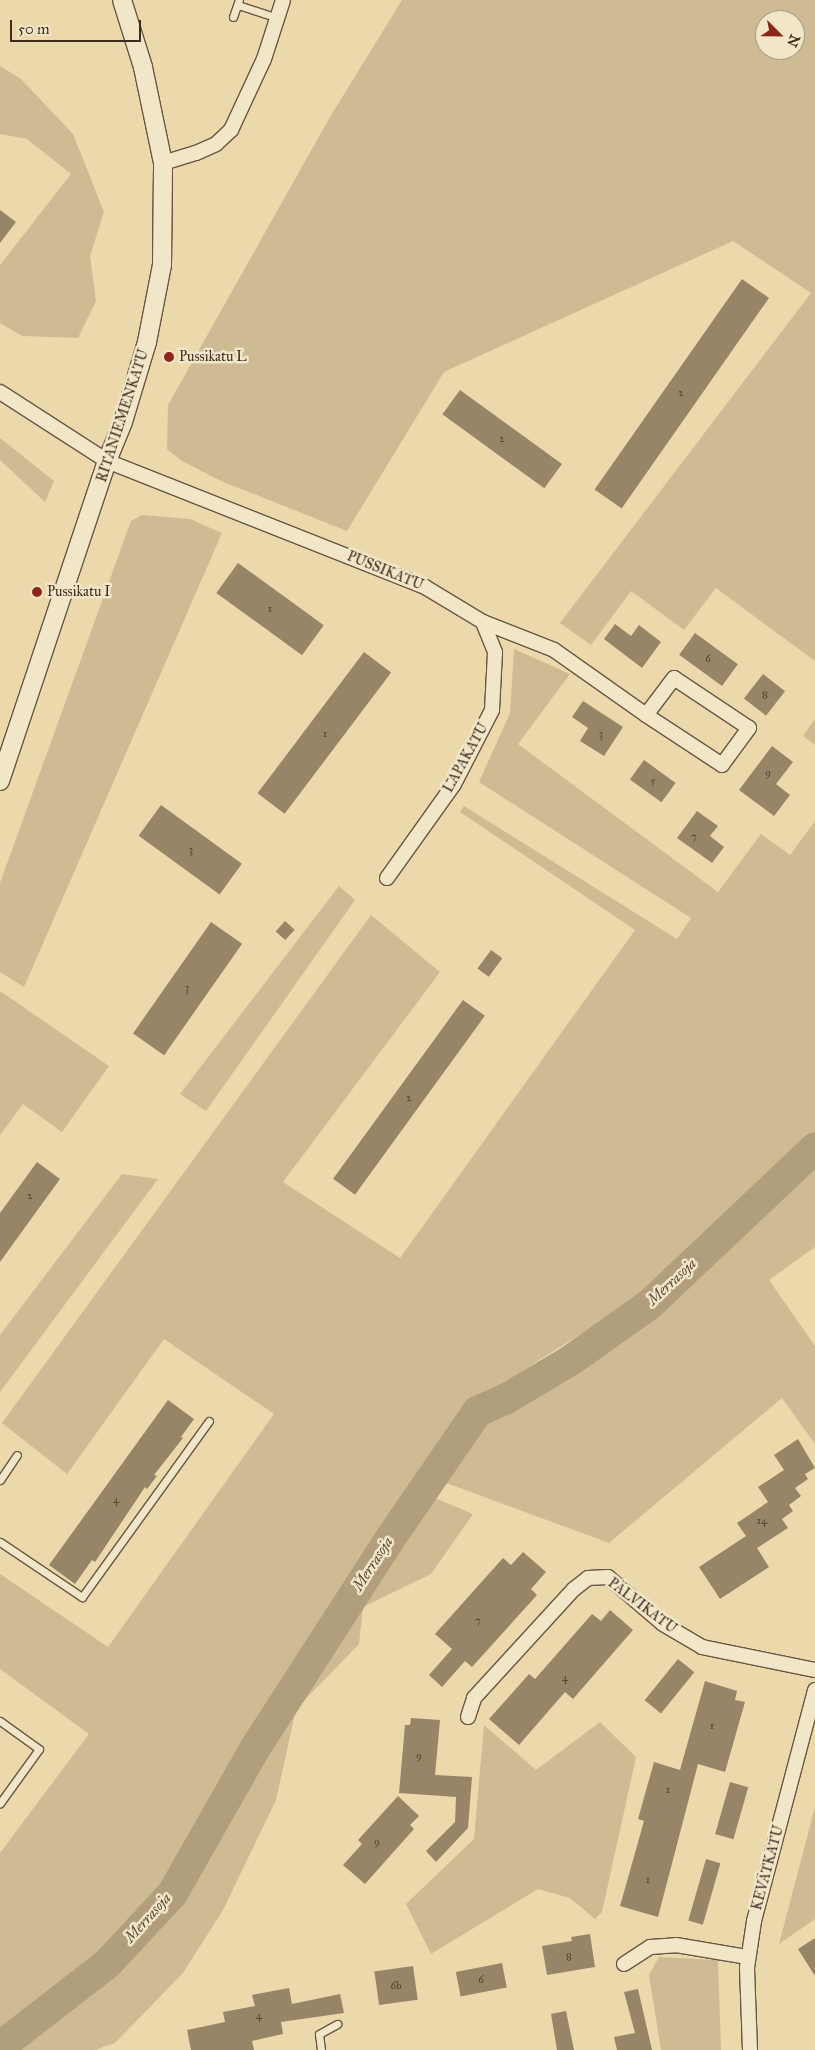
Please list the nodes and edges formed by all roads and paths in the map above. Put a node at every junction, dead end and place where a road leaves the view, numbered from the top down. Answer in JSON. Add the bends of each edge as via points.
{"nodes":[{"id":1,"x":122,"y":0,"type":"edge"},
{"id":2,"x":283,"y":0,"type":"edge"},
{"id":3,"x":238,"y":2,"type":"edge"},
{"id":4,"x":233,"y":16,"type":"dead end"},
{"id":5,"x":278,"y":18,"type":"junction"},
{"id":6,"x":163,"y":163,"type":"junction"},
{"id":7,"x":0,"y":392,"type":"edge"},
{"id":8,"x":107,"y":461,"type":"junction"},
{"id":9,"x":482,"y":622,"type":"junction"},
{"id":10,"x":646,"y":715,"type":"junction"},
{"id":11,"x":0,"y":781,"type":"edge"},
{"id":12,"x":387,"y":878,"type":"dead end"},
{"id":13,"x":209,"y":1421,"type":"dead end"},
{"id":14,"x":18,"y":1455,"type":"dead end"},
{"id":15,"x":0,"y":1480,"type":"edge"},
{"id":16,"x":0,"y":1542,"type":"edge"},
{"id":17,"x":815,"y":1670,"type":"edge"},
{"id":18,"x":815,"y":1690,"type":"edge"},
{"id":19,"x":813,"y":1707,"type":"edge"},
{"id":20,"x":468,"y":1717,"type":"dead end"},
{"id":21,"x":0,"y":1721,"type":"edge"},
{"id":22,"x":0,"y":1803,"type":"edge"},
{"id":23,"x":748,"y":1957,"type":"junction"},
{"id":24,"x":624,"y":1964,"type":"dead end"},
{"id":25,"x":337,"y":2024,"type":"dead end"},
{"id":26,"x":321,"y":2050,"type":"edge"},
{"id":27,"x":750,"y":2050,"type":"edge"}],
"edges":[{"from":1,"to":6,"type":"street","name":"RITANIEMENKATU","via":[[143,67]]},
{"from":2,"to":5,"type":"street"},
{"from":3,"to":4,"type":"lane"},
{"from":3,"to":5,"type":"lane"},
{"from":5,"to":6,"type":"street","via":[[242,114],[231,130],[216,144]]},
{"from":6,"to":8,"type":"street","name":"RITANIEMENKATU","via":[[162,264],[147,342],[124,422]]},
{"from":7,"to":8,"type":"street","name":"PUSSIKATU"},
{"from":8,"to":9,"type":"street","name":"PUSSIKATU","via":[[425,587]]},
{"from":8,"to":11,"type":"street","name":"RITANIEMENKATU"},
{"from":9,"to":10,"type":"street","name":"PUSSIKATU","via":[[554,650]]},
{"from":9,"to":12,"type":"street","name":"LAPAKATU","via":[[495,652],[492,710],[454,784]]},
{"from":10,"to":10,"type":"street","name":"PUSSIKATU","via":[[722,765],[749,728],[674,678]]},
{"from":13,"to":16,"type":"lane","via":[[82,1598]]},
{"from":14,"to":15,"type":"lane"},
{"from":17,"to":20,"type":"street","name":"PÄLVIKATU","via":[[702,1647],[663,1624],[608,1577],[588,1578],[574,1589],[474,1698]]},
{"from":18,"to":19,"type":"street","name":"KEVÄTKATU"},
{"from":19,"to":23,"type":"street","name":"KEVÄTKATU","via":[[754,1921]]},
{"from":21,"to":22,"type":"lane","via":[[39,1749]]},
{"from":23,"to":24,"type":"street","via":[[676,1945],[650,1947]]},
{"from":23,"to":27,"type":"street","name":"KEVÄTKATU"},
{"from":25,"to":26,"type":"lane","via":[[319,2034]]}]}
